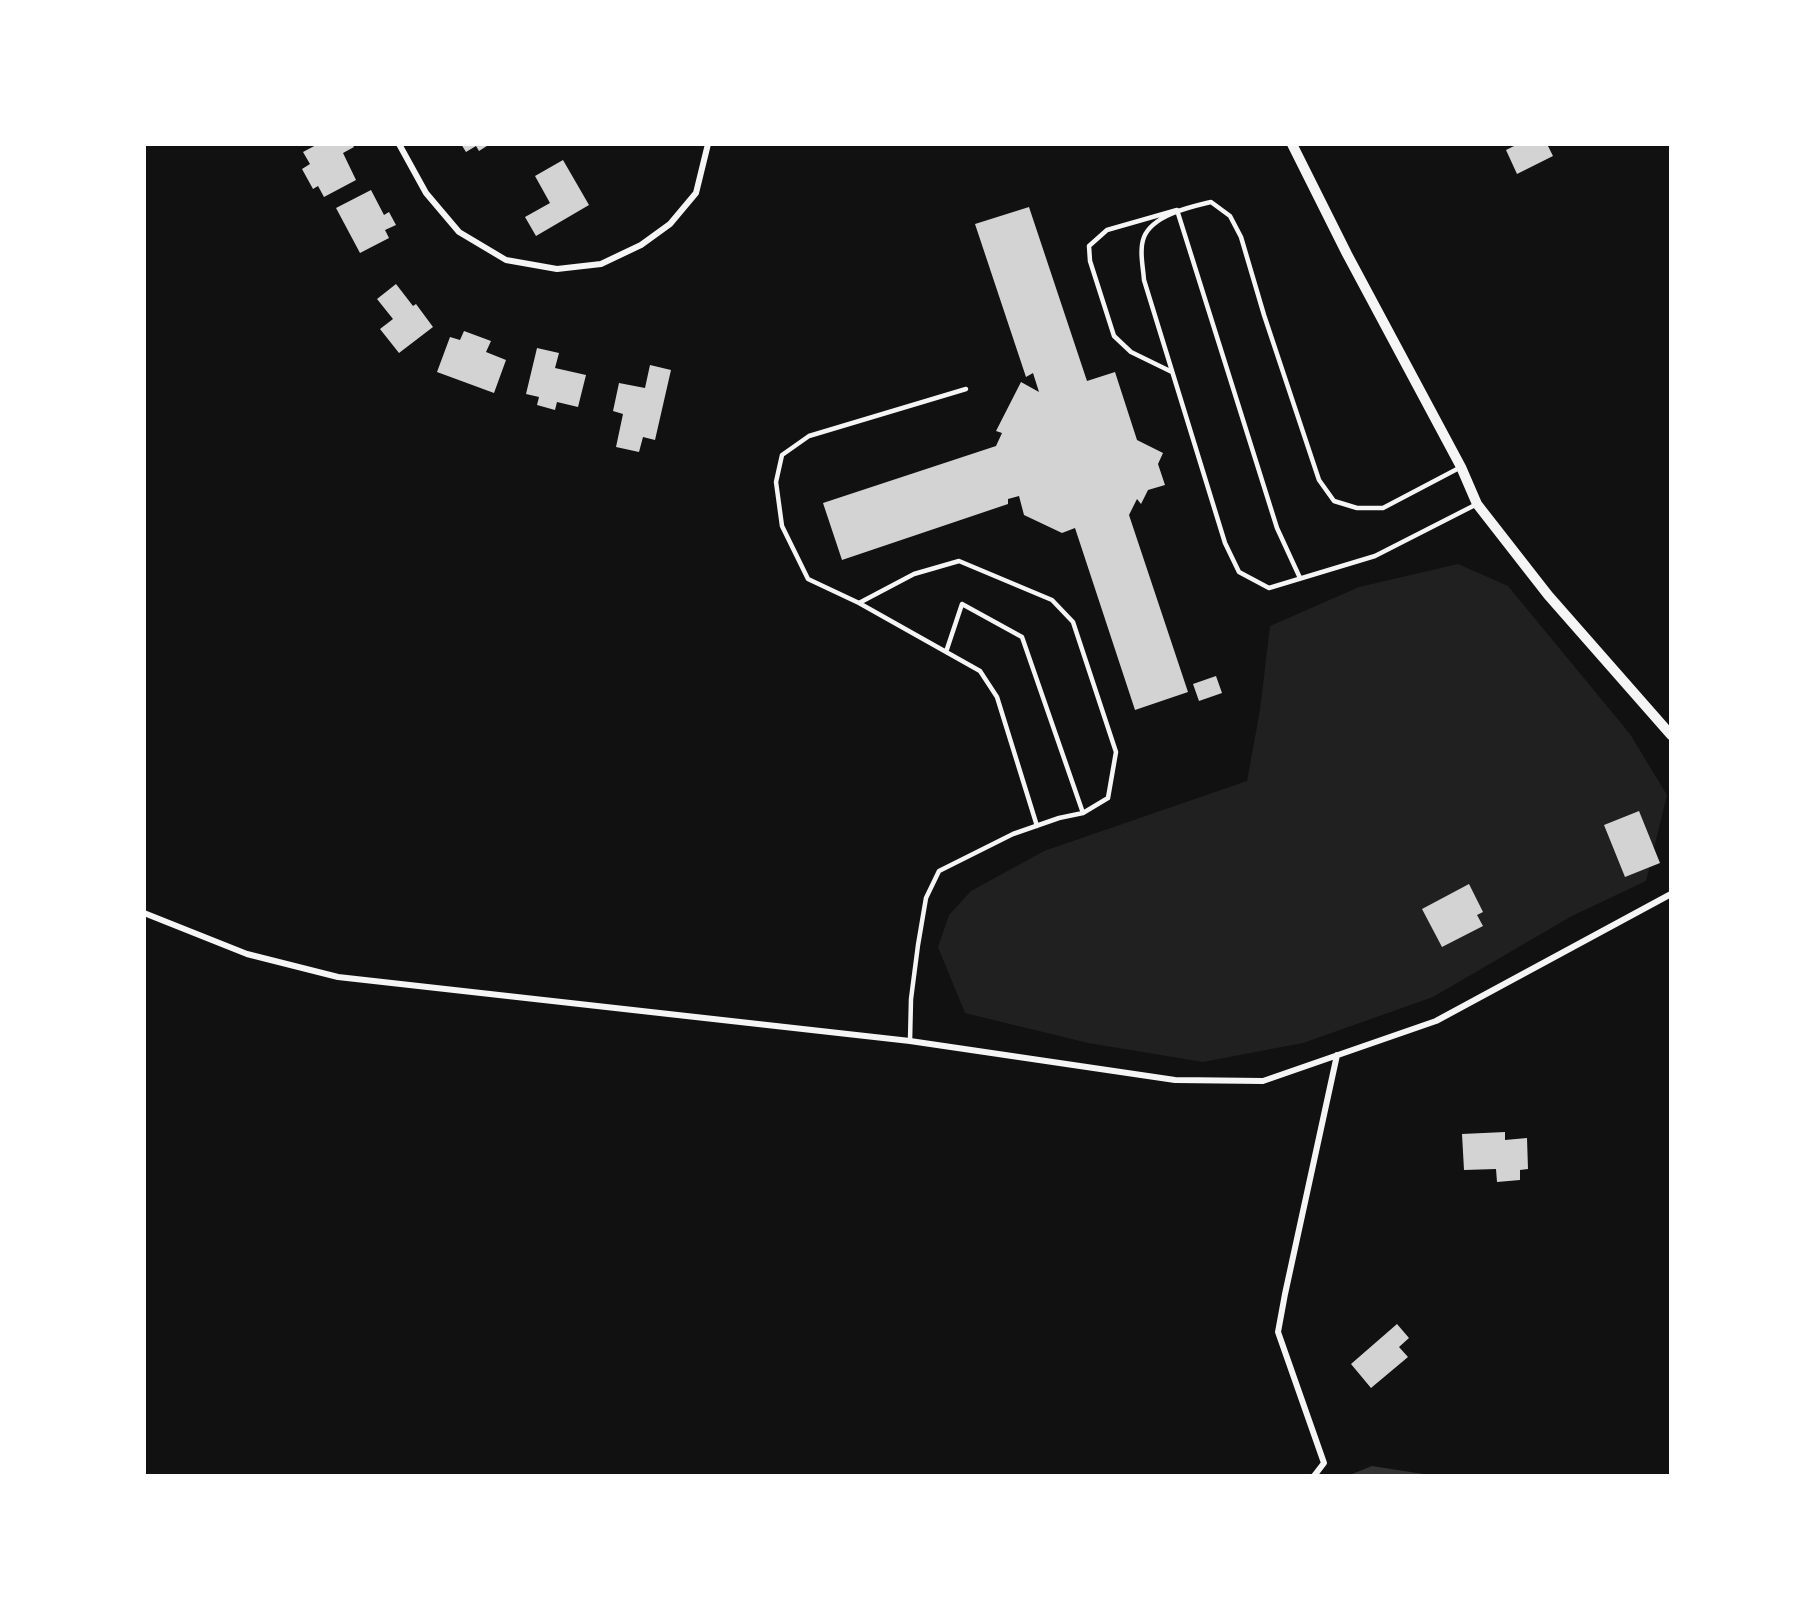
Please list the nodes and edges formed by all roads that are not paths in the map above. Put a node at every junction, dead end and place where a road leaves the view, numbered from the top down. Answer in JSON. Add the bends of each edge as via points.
{"nodes":[{"id":1,"x":399,"y":144,"type":"edge"},
{"id":2,"x":708,"y":144,"type":"edge"},
{"id":3,"x":1292,"y":144,"type":"edge"},
{"id":4,"x":1178,"y":210,"type":"junction"},
{"id":5,"x":1173,"y":372,"type":"junction"},
{"id":6,"x":966,"y":389,"type":"dead end"},
{"id":7,"x":1461,"y":467,"type":"junction"},
{"id":8,"x":1477,"y":504,"type":"junction"},
{"id":9,"x":1300,"y":578,"type":"junction"},
{"id":10,"x":859,"y":603,"type":"junction"},
{"id":11,"x":946,"y":652,"type":"junction"},
{"id":12,"x":1671,"y":735,"type":"edge"},
{"id":13,"x":1083,"y":813,"type":"junction"},
{"id":14,"x":1037,"y":826,"type":"junction"},
{"id":15,"x":1671,"y":894,"type":"edge"},
{"id":16,"x":144,"y":913,"type":"edge"},
{"id":17,"x":910,"y":1041,"type":"junction"},
{"id":18,"x":1337,"y":1055,"type":"junction"},
{"id":19,"x":1314,"y":1476,"type":"edge"}],
"edges":[{"from":1,"to":2,"type":"street","via":[[426,193],[459,232],[506,260],[557,269],[601,264],[641,245],[670,224],[696,193]]},
{"from":3,"to":7,"type":"street"},
{"from":4,"to":5,"type":"lane","via":[[1144,235],[1142,251],[1144,280]]},
{"from":4,"to":5,"type":"lane","via":[[1107,230],[1089,246],[1090,261],[1114,336],[1131,352]]},
{"from":4,"to":7,"type":"lane","via":[[1210,202],[1230,216],[1241,237],[1320,480],[1334,501],[1357,508],[1383,508]]},
{"from":4,"to":9,"type":"lane","via":[[1277,528]]},
{"from":5,"to":9,"type":"lane","via":[[1225,543],[1239,572],[1269,588]]},
{"from":6,"to":10,"type":"lane","via":[[809,436],[782,455],[776,482],[782,526],[808,579]]},
{"from":7,"to":8,"type":"street"},
{"from":8,"to":9,"type":"lane","via":[[1375,556]]},
{"from":8,"to":12,"type":"street","via":[[1548,595]]},
{"from":10,"to":11,"type":"lane"},
{"from":10,"to":13,"type":"lane","via":[[914,574],[959,561],[1052,600],[1072,622],[1116,752],[1108,798]]},
{"from":11,"to":13,"type":"lane","via":[[962,604],[1023,637]]},
{"from":11,"to":14,"type":"lane","via":[[980,671],[997,697]]},
{"from":13,"to":14,"type":"lane"},
{"from":14,"to":17,"type":"lane","via":[[939,871],[926,898],[911,999]]},
{"from":15,"to":18,"type":"street","via":[[1436,1021]]},
{"from":16,"to":17,"type":"street","via":[[247,954],[338,977]]},
{"from":17,"to":18,"type":"street","via":[[1175,1080],[1263,1081]]},
{"from":18,"to":19,"type":"street","via":[[1278,1332],[1324,1463]]}]}
